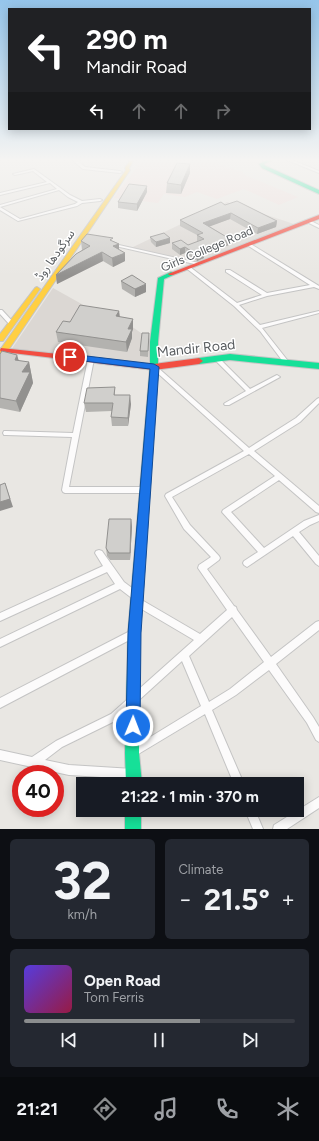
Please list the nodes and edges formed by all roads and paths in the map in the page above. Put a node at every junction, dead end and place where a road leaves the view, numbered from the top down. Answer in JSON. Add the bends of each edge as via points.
{"nodes":[{"id":1,"x":28,"y":199,"type":"edge"},
{"id":2,"x":74,"y":199,"type":"edge"},
{"id":3,"x":104,"y":199,"type":"edge"},
{"id":4,"x":81,"y":202,"type":"junction"},
{"id":5,"x":101,"y":202,"type":"junction"},
{"id":6,"x":0,"y":207,"type":"edge"},
{"id":7,"x":319,"y":217,"type":"edge"},
{"id":8,"x":308,"y":221,"type":"junction"},
{"id":9,"x":319,"y":227,"type":"edge"},
{"id":10,"x":103,"y":242,"type":"edge"},
{"id":11,"x":248,"y":244,"type":"junction"},
{"id":12,"x":65,"y":256,"type":"junction"},
{"id":13,"x":199,"y":264,"type":"junction"},
{"id":14,"x":188,"y":268,"type":"junction"},
{"id":15,"x":228,"y":271,"type":"dead end"},
{"id":16,"x":317,"y":286,"type":"edge"},
{"id":17,"x":42,"y":288,"type":"junction"},
{"id":18,"x":266,"y":295,"type":"junction"},
{"id":19,"x":236,"y":305,"type":"junction"},
{"id":20,"x":0,"y":311,"type":"edge"},
{"id":21,"x":319,"y":312,"type":"edge"},
{"id":22,"x":12,"y":324,"type":"junction"},
{"id":23,"x":260,"y":328,"type":"junction"},
{"id":24,"x":0,"y":339,"type":"edge"},
{"id":25,"x":2,"y":353,"type":"edge"},
{"id":26,"x":91,"y":359,"type":"junction"},
{"id":27,"x":217,"y":359,"type":"junction"},
{"id":28,"x":286,"y":362,"type":"junction"},
{"id":29,"x":319,"y":366,"type":"edge"},
{"id":30,"x":154,"y":367,"type":"junction"},
{"id":31,"x":277,"y":377,"type":"dead end"},
{"id":32,"x":250,"y":392,"type":"junction"},
{"id":33,"x":319,"y":400,"type":"edge"},
{"id":34,"x":227,"y":404,"type":"dead end"},
{"id":35,"x":6,"y":433,"type":"dead end"},
{"id":36,"x":76,"y":435,"type":"junction"},
{"id":37,"x":249,"y":451,"type":"junction"},
{"id":38,"x":279,"y":477,"type":"junction"},
{"id":39,"x":145,"y":490,"type":"junction"},
{"id":40,"x":319,"y":510,"type":"edge"},
{"id":41,"x":319,"y":518,"type":"edge"},
{"id":42,"x":294,"y":532,"type":"junction"},
{"id":43,"x":263,"y":552,"type":"junction"},
{"id":44,"x":99,"y":553,"type":"dead end"},
{"id":45,"x":319,"y":562,"type":"edge"},
{"id":46,"x":247,"y":563,"type":"dead end"},
{"id":47,"x":109,"y":567,"type":"junction"},
{"id":48,"x":121,"y":584,"type":"junction"},
{"id":49,"x":136,"y":599,"type":"junction"},
{"id":50,"x":234,"y":610,"type":"junction"},
{"id":51,"x":0,"y":616,"type":"edge"},
{"id":52,"x":319,"y":625,"type":"edge"},
{"id":53,"x":134,"y":633,"type":"junction"},
{"id":54,"x":201,"y":639,"type":"junction"},
{"id":55,"x":0,"y":643,"type":"edge"},
{"id":56,"x":184,"y":655,"type":"junction"},
{"id":57,"x":271,"y":664,"type":"junction"},
{"id":58,"x":133,"y":700,"type":"junction"},
{"id":59,"x":0,"y":703,"type":"edge"},
{"id":60,"x":206,"y":708,"type":"junction"},
{"id":61,"x":319,"y":737,"type":"edge"},
{"id":62,"x":132,"y":753,"type":"junction"},
{"id":63,"x":0,"y":755,"type":"edge"},
{"id":64,"x":34,"y":762,"type":"junction"},
{"id":65,"x":120,"y":777,"type":"edge"},
{"id":66,"x":134,"y":777,"type":"edge"},
{"id":67,"x":236,"y":777,"type":"edge"},
{"id":68,"x":319,"y":802,"type":"edge"},
{"id":69,"x":133,"y":817,"type":"edge"},
{"id":70,"x":253,"y":817,"type":"edge"},
{"id":71,"x":133,"y":829,"type":"edge"},
{"id":72,"x":258,"y":829,"type":"edge"},
{"id":73,"x":278,"y":829,"type":"edge"}],
"edges":[{"from":1,"to":6,"type":"street"},
{"from":2,"to":4,"type":"street"},
{"from":3,"to":5,"type":"main road","name":"سرگودھا روڈ"},
{"from":4,"to":5,"type":"street"},
{"from":4,"to":6,"type":"street","via":[[19,220]]},
{"from":5,"to":12,"type":"main road","name":"سرگودھا روڈ"},
{"from":5,"to":12,"type":"main road","name":"سرگودھا روڈ","via":[[85,239]]},
{"from":7,"to":8,"type":"main road","name":"Girls College Road"},
{"from":8,"to":9,"type":"street"},
{"from":8,"to":11,"type":"main road","name":"Girls College Road"},
{"from":10,"to":13,"type":"street"},
{"from":11,"to":13,"type":"main road","name":"Girls College Road"},
{"from":11,"to":16,"type":"street"},
{"from":12,"to":17,"type":"main road","name":"سرگودھا روڈ"},
{"from":13,"to":14,"type":"main road","name":"Girls College Road"},
{"from":14,"to":19,"type":"street"},
{"from":14,"to":30,"type":"main road","name":"Girls College Road","via":[[161,278]]},
{"from":15,"to":18,"type":"street"},
{"from":16,"to":18,"type":"street"},
{"from":17,"to":22,"type":"main road","name":"سرگودھا روڈ"},
{"from":17,"to":25,"type":"main road","name":"سرگودھا روڈ"},
{"from":18,"to":19,"type":"street"},
{"from":19,"to":23,"type":"street"},
{"from":20,"to":22,"type":"street"},
{"from":21,"to":23,"type":"street"},
{"from":22,"to":24,"type":"main road","name":"سرگودھا روڈ"},
{"from":23,"to":28,"type":"street"},
{"from":25,"to":26,"type":"main road","name":"Mandir Road"},
{"from":26,"to":30,"type":"main road","name":"Mandir Road"},
{"from":26,"to":36,"type":"street"},
{"from":27,"to":28,"type":"main road","name":"Mandir Road","via":[[230,357]]},
{"from":27,"to":30,"type":"main road","name":"Mandir Road"},
{"from":27,"to":32,"type":"street"},
{"from":28,"to":29,"type":"main road","name":"Mandir Road"},
{"from":30,"to":37,"type":"street"},
{"from":30,"to":39,"type":"main road"},
{"from":31,"to":32,"type":"street"},
{"from":32,"to":34,"type":"street"},
{"from":33,"to":37,"type":"street","via":[[298,420]]},
{"from":35,"to":36,"type":"street"},
{"from":36,"to":39,"type":"street","via":[[65,490]]},
{"from":37,"to":38,"type":"street"},
{"from":37,"to":50,"type":"street","via":[[168,496],[187,527],[216,558],[202,568]]},
{"from":38,"to":40,"type":"street"},
{"from":38,"to":43,"type":"street","via":[[226,512]]},
{"from":39,"to":49,"type":"main road"},
{"from":41,"to":42,"type":"street"},
{"from":42,"to":43,"type":"street"},
{"from":42,"to":45,"type":"street"},
{"from":43,"to":46,"type":"street"},
{"from":44,"to":47,"type":"street"},
{"from":47,"to":48,"type":"street"},
{"from":47,"to":51,"type":"street"},
{"from":48,"to":49,"type":"street"},
{"from":48,"to":55,"type":"street"},
{"from":49,"to":53,"type":"main road"},
{"from":49,"to":54,"type":"street"},
{"from":50,"to":54,"type":"street"},
{"from":50,"to":57,"type":"street"},
{"from":52,"to":57,"type":"street"},
{"from":53,"to":58,"type":"main road"},
{"from":53,"to":59,"type":"street"},
{"from":54,"to":56,"type":"street"},
{"from":56,"to":58,"type":"street"},
{"from":56,"to":60,"type":"street"},
{"from":57,"to":60,"type":"street"},
{"from":57,"to":61,"type":"street"},
{"from":58,"to":62,"type":"main road"},
{"from":58,"to":64,"type":"street","via":[[114,717],[60,744]]},
{"from":60,"to":62,"type":"street"},
{"from":60,"to":67,"type":"street"},
{"from":62,"to":66,"type":"main road"},
{"from":63,"to":64,"type":"street"},
{"from":64,"to":65,"type":"street"},
{"from":68,"to":73,"type":"street"},
{"from":69,"to":71,"type":"main road"},
{"from":70,"to":72,"type":"street"}]}
